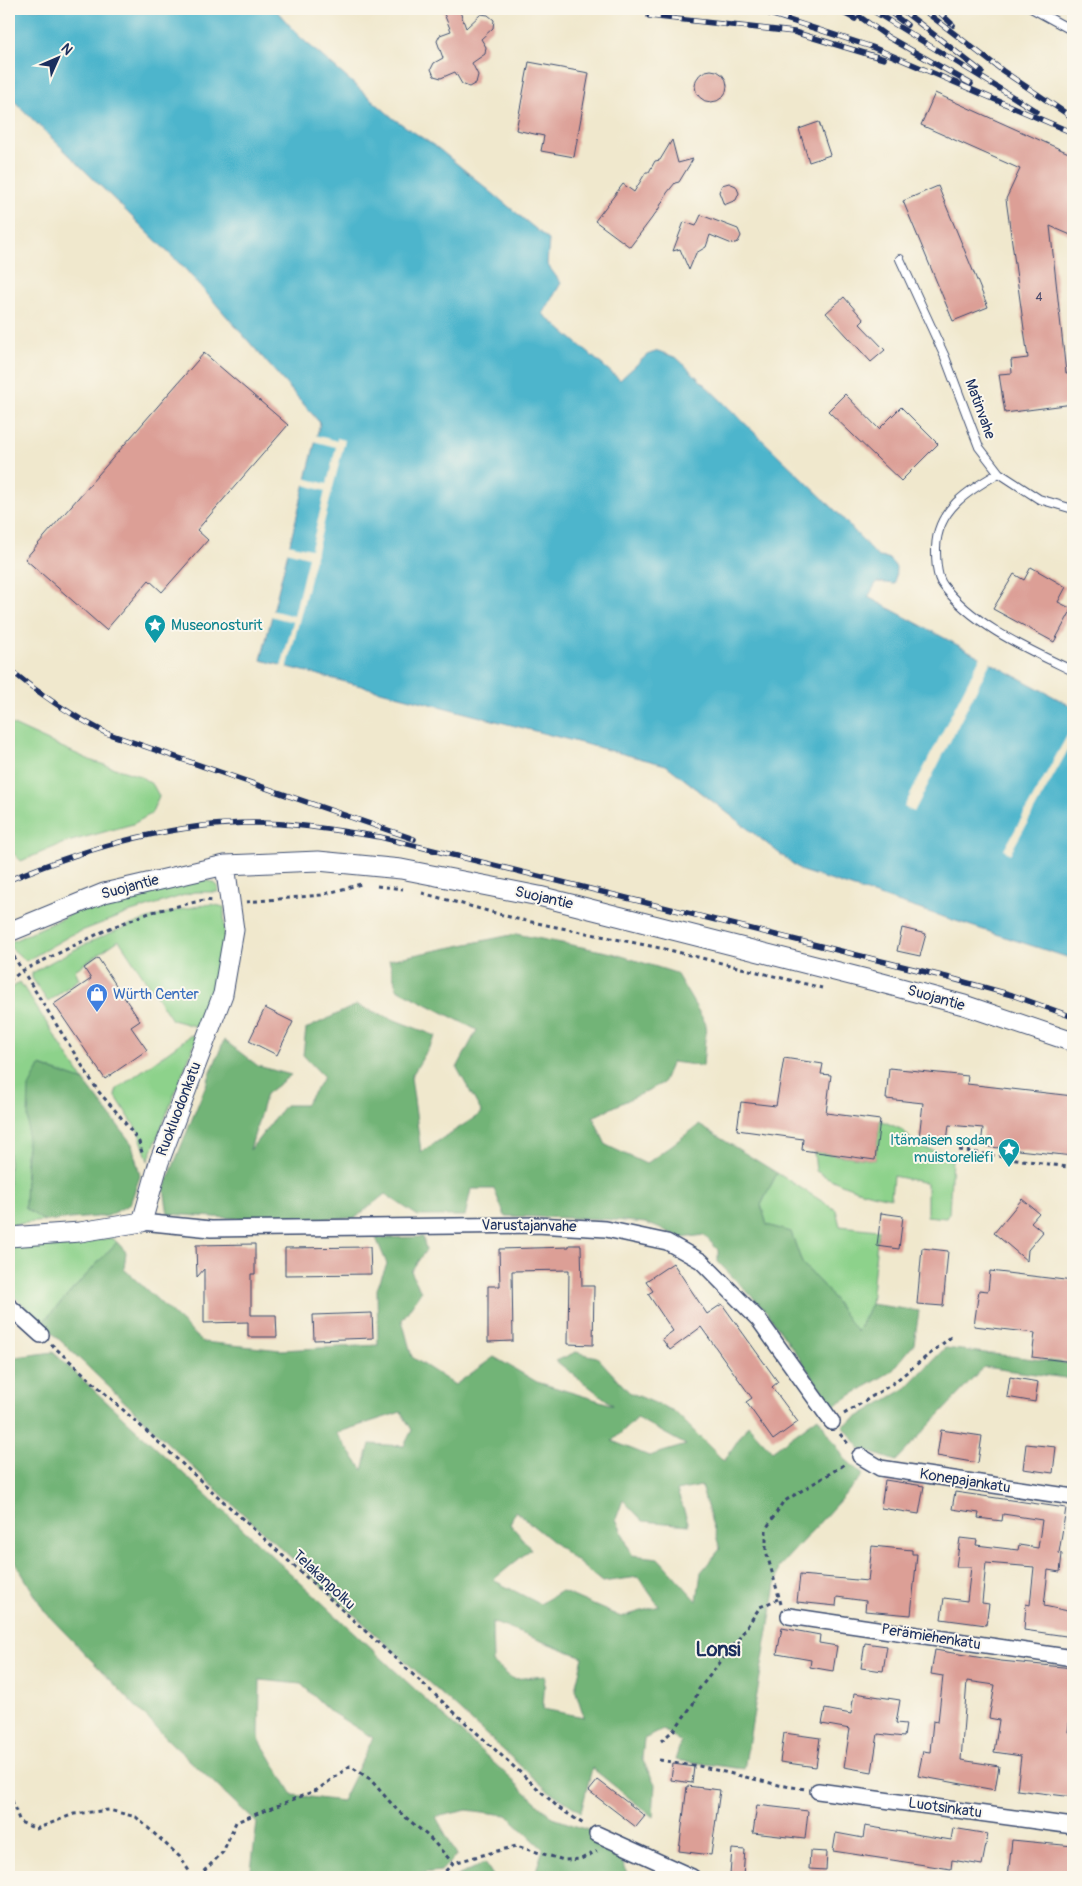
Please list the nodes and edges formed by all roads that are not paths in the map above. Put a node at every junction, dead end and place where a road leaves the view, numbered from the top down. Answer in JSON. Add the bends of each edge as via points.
{"nodes":[{"id":1,"x":1032,"y":9,"type":"edge"},
{"id":2,"x":1073,"y":31,"type":"edge"},
{"id":3,"x":900,"y":258,"type":"dead end"},
{"id":4,"x":999,"y":473,"type":"junction"},
{"id":5,"x":1073,"y":509,"type":"edge"},
{"id":6,"x":1073,"y":671,"type":"edge"},
{"id":7,"x":225,"y":865,"type":"junction"},
{"id":8,"x":9,"y":932,"type":"edge"},
{"id":9,"x":1073,"y":1042,"type":"edge"},
{"id":10,"x":142,"y":1222,"type":"junction"},
{"id":11,"x":9,"y":1237,"type":"edge"},
{"id":12,"x":9,"y":1306,"type":"edge"},
{"id":13,"x":41,"y":1335,"type":"road end"},
{"id":14,"x":832,"y":1422,"type":"road end"},
{"id":15,"x":860,"y":1456,"type":"road end"},
{"id":16,"x":1073,"y":1497,"type":"edge"},
{"id":17,"x":789,"y":1616,"type":"road end"},
{"id":18,"x":1073,"y":1658,"type":"edge"},
{"id":19,"x":818,"y":1790,"type":"road end"},
{"id":20,"x":1073,"y":1826,"type":"edge"},
{"id":21,"x":597,"y":1834,"type":"road end"},
{"id":22,"x":692,"y":1877,"type":"edge"}],
"edges":[{"from":1,"to":2,"type":"lane"},
{"from":3,"to":4,"type":"lane","name":"Matinvahe","via":[[945,357],[978,447]]},
{"from":4,"to":5,"type":"lane","name":"Matinvahe","via":[[1039,499]]},
{"from":4,"to":6,"type":"lane","via":[[972,489],[941,520],[936,536],[936,560],[942,584],[967,609],[1014,642]]},
{"from":7,"to":8,"type":"street","name":"Suojantie","via":[[104,894]]},
{"from":7,"to":9,"type":"street","name":"Suojantie","via":[[318,861],[401,869],[539,896],[964,1005]]},
{"from":7,"to":10,"type":"street","name":"Ruokluodonkatu","via":[[234,930],[223,994],[152,1183]]},
{"from":10,"to":11,"type":"street","via":[[80,1232]]},
{"from":10,"to":14,"type":"street","name":"Varustajanvahe","via":[[211,1229],[537,1225],[606,1229],[667,1242],[701,1261],[758,1320]]},
{"from":12,"to":13,"type":"street"},
{"from":15,"to":16,"type":"street","name":"Konepajankatu","via":[[880,1468]]},
{"from":17,"to":18,"type":"street","name":"Perämiehenkatu"},
{"from":19,"to":20,"type":"street","name":"Luotsinkatu"},
{"from":21,"to":22,"type":"street"}]}
